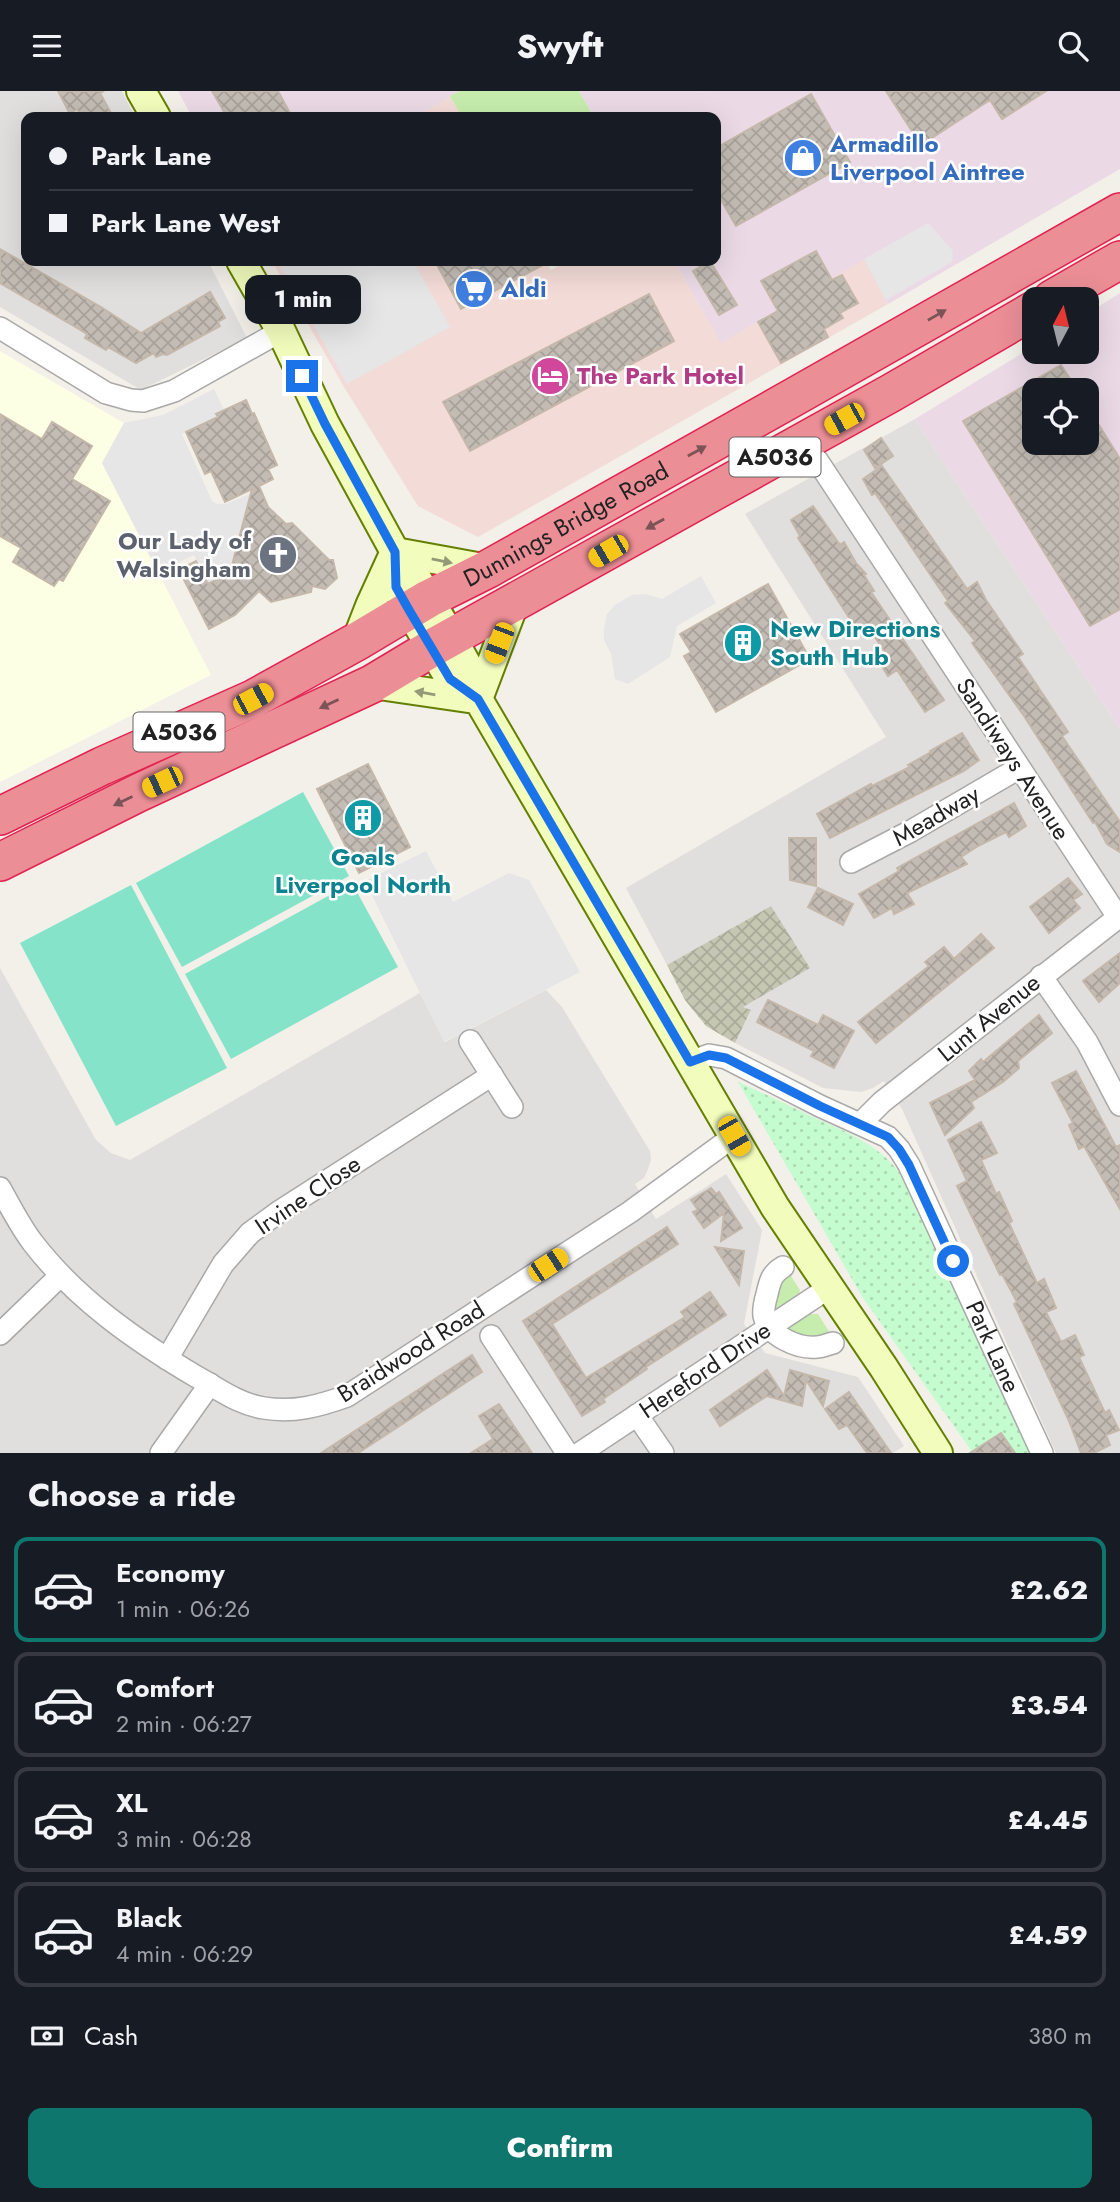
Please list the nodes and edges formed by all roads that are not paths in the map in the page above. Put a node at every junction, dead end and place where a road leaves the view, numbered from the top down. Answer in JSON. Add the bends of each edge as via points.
{"nodes":[{"id":1,"x":141,"y":91,"type":"edge"},
{"id":2,"x":153,"y":112,"type":"edge"},
{"id":3,"x":1120,"y":212,"type":"edge"},
{"id":4,"x":1120,"y":260,"type":"edge"},
{"id":5,"x":245,"y":266,"type":"edge"},
{"id":6,"x":1073,"y":287,"type":"edge"},
{"id":7,"x":1022,"y":317,"type":"edge"},
{"id":8,"x":0,"y":328,"type":"edge"},
{"id":9,"x":281,"y":331,"type":"junction"},
{"id":10,"x":881,"y":336,"type":"junction"},
{"id":11,"x":908,"y":383,"type":"junction"},
{"id":12,"x":817,"y":460,"type":"dead end"},
{"id":13,"x":395,"y":552,"type":"junction"},
{"id":14,"x":488,"y":569,"type":"junction"},
{"id":15,"x":514,"y":604,"type":"junction"},
{"id":16,"x":431,"y":625,"type":"junction"},
{"id":17,"x":356,"y":642,"type":"junction"},
{"id":18,"x":372,"y":684,"type":"junction"},
{"id":19,"x":478,"y":699,"type":"junction"},
{"id":20,"x":1019,"y":768,"type":"junction"},
{"id":21,"x":0,"y":816,"type":"edge"},
{"id":22,"x":0,"y":862,"type":"edge"},
{"id":23,"x":851,"y":862,"type":"dead end"},
{"id":24,"x":1119,"y":917,"type":"edge"},
{"id":25,"x":1041,"y":977,"type":"junction"},
{"id":26,"x":470,"y":1041,"type":"dead end"},
{"id":27,"x":690,"y":1062,"type":"junction"},
{"id":28,"x":492,"y":1075,"type":"junction"},
{"id":29,"x":1120,"y":1105,"type":"edge"},
{"id":30,"x":512,"y":1107,"type":"dead end"},
{"id":31,"x":861,"y":1123,"type":"junction"},
{"id":32,"x":734,"y":1136,"type":"junction"},
{"id":33,"x":0,"y":1188,"type":"edge"},
{"id":34,"x":783,"y":1267,"type":"dead end"},
{"id":35,"x":60,"y":1276,"type":"junction"},
{"id":36,"x":830,"y":1287,"type":"junction"},
{"id":37,"x":770,"y":1328,"type":"junction"},
{"id":38,"x":0,"y":1334,"type":"edge"},
{"id":39,"x":491,"y":1336,"type":"dead end"},
{"id":40,"x":833,"y":1343,"type":"dead end"},
{"id":41,"x":167,"y":1359,"type":"junction"},
{"id":42,"x":210,"y":1384,"type":"junction"},
{"id":43,"x":637,"y":1415,"type":"junction"},
{"id":44,"x":161,"y":1453,"type":"edge"},
{"id":45,"x":567,"y":1453,"type":"edge"},
{"id":46,"x":580,"y":1453,"type":"edge"},
{"id":47,"x":663,"y":1453,"type":"edge"},
{"id":48,"x":938,"y":1453,"type":"edge"},
{"id":49,"x":1042,"y":1453,"type":"edge"}],
"edges":[{"from":1,"to":2,"type":"street"},
{"from":10,"to":3,"type":"highway","name":"Dunnings Bridge Road","number":"A5036","one_way":true},
{"from":4,"to":6,"type":"highway"},
{"from":5,"to":9,"type":"street"},
{"from":7,"to":11,"type":"highway","name":"Dunnings Bridge Road","number":"A5036"},
{"from":8,"to":9,"type":"street","via":[[106,393],[143,401],[174,391]]},
{"from":9,"to":13,"type":"street","via":[[325,424]]},
{"from":10,"to":11,"type":"highway"},
{"from":14,"to":10,"type":"highway","name":"Dunnings Bridge Road","number":"A5036","one_way":true},
{"from":11,"to":15,"type":"highway","name":"Dunnings Bridge Road","number":"A5036","one_way":true},
{"from":12,"to":20,"type":"street","name":"Sandiways Avenue"},
{"from":13,"to":14,"type":"street","one_way":true},
{"from":13,"to":16,"type":"street","via":[[396,587]]},
{"from":13,"to":17,"type":"street"},
{"from":14,"to":16,"type":"highway","name":"Dunnings Bridge Road","number":"A5036"},
{"from":15,"to":16,"type":"highway","name":"Dunnings Bridge Road","number":"A5036"},
{"from":15,"to":19,"type":"street"},
{"from":16,"to":17,"type":"highway","via":[[400,644]]},
{"from":16,"to":18,"type":"highway","name":"Dunnings Bridge Road","number":"A5036"},
{"from":16,"to":19,"type":"street","via":[[468,667]]},
{"from":17,"to":21,"type":"highway","number":"A5036","via":[[253,699]]},
{"from":19,"to":18,"type":"street","one_way":true},
{"from":18,"to":22,"type":"highway","name":"Dunnings Bridge Road","number":"A5036","one_way":true},
{"from":19,"to":27,"type":"street"},
{"from":20,"to":23,"type":"street","name":"Meadway"},
{"from":20,"to":24,"type":"street","name":"Sandiways Avenue"},
{"from":24,"to":25,"type":"street","name":"Lunt Avenue"},
{"from":25,"to":29,"type":"street","via":[[1087,1042]]},
{"from":25,"to":31,"type":"street","name":"Lunt Avenue"},
{"from":26,"to":28,"type":"street"},
{"from":27,"to":31,"type":"street","name":"Park Lane","via":[[709,1055],[726,1058]]},
{"from":27,"to":32,"type":"street"},
{"from":28,"to":30,"type":"street"},
{"from":28,"to":41,"type":"street","name":"Irvine Close","via":[[250,1233],[223,1264]]},
{"from":31,"to":49,"type":"street","name":"Park Lane","via":[[888,1137],[909,1165]]},
{"from":32,"to":36,"type":"street"},
{"from":32,"to":42,"type":"street","name":"Braidwood Road","via":[[630,1212],[347,1396],[293,1411],[231,1398]]},
{"from":33,"to":35,"type":"street","name":"Braidwood Road","via":[[31,1241]]},
{"from":34,"to":37,"type":"street","via":[[771,1277],[765,1305]]},
{"from":35,"to":38,"type":"street"},
{"from":35,"to":41,"type":"street","name":"Braidwood Road"},
{"from":36,"to":37,"type":"street","name":"Hereford Drive"},
{"from":36,"to":48,"type":"street"},
{"from":37,"to":40,"type":"street","via":[[780,1338],[809,1346]]},
{"from":37,"to":43,"type":"street","name":"Hereford Drive"},
{"from":39,"to":45,"type":"street"},
{"from":41,"to":42,"type":"street","name":"Braidwood Road"},
{"from":42,"to":44,"type":"street"},
{"from":43,"to":46,"type":"street","name":"Hereford Drive"},
{"from":43,"to":47,"type":"street"}]}
